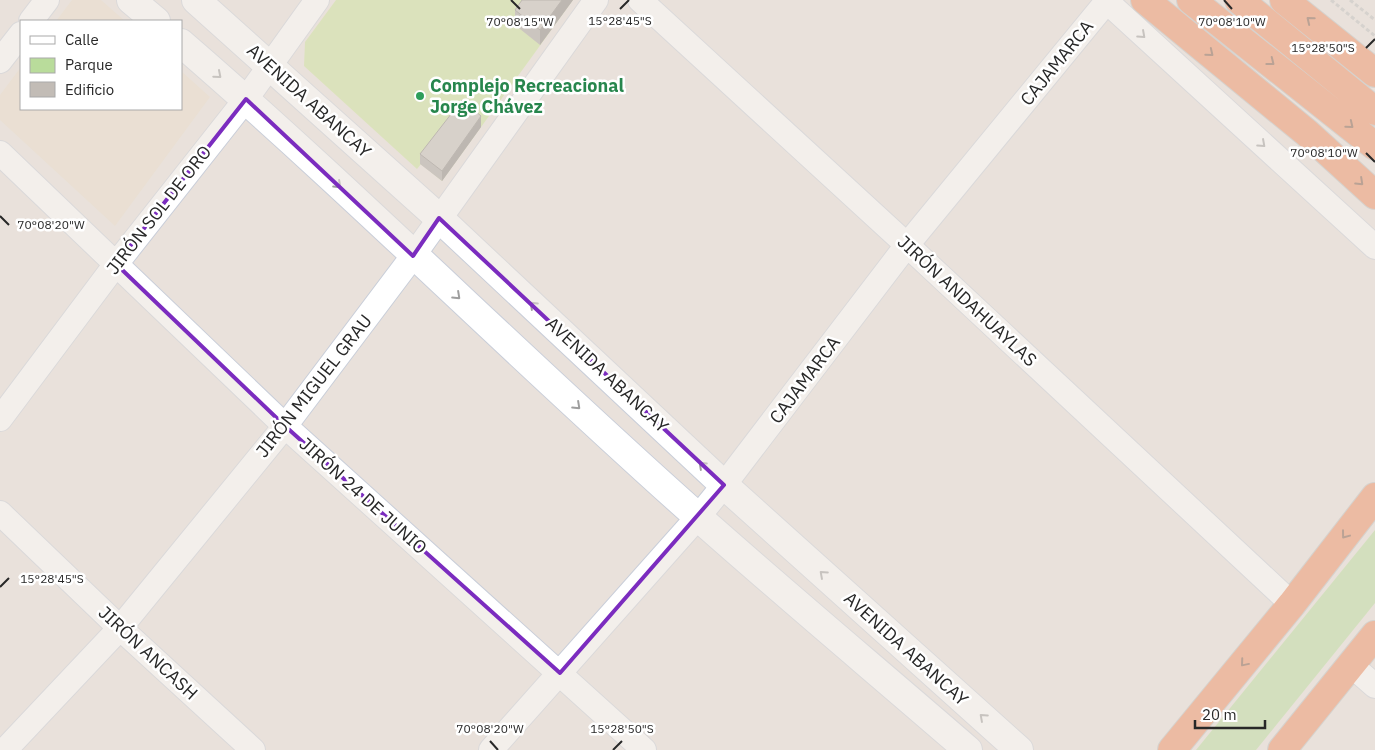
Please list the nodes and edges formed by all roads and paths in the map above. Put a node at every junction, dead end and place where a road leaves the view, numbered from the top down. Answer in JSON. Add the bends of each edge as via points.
{"nodes":[{"id":1,"x":47,"y":0,"type":"edge"},
{"id":2,"x":131,"y":0,"type":"edge"},
{"id":3,"x":196,"y":0,"type":"edge"},
{"id":4,"x":317,"y":0,"type":"edge"},
{"id":5,"x":596,"y":0,"type":"edge"},
{"id":6,"x":640,"y":0,"type":"edge"},
{"id":7,"x":1145,"y":0,"type":"edge"},
{"id":8,"x":1191,"y":0,"type":"edge"},
{"id":9,"x":1239,"y":0,"type":"edge"},
{"id":10,"x":1284,"y":0,"type":"edge"},
{"id":11,"x":1331,"y":0,"type":"edge"},
{"id":12,"x":1350,"y":0,"type":"edge"},
{"id":13,"x":1106,"y":1,"type":"edge"},
{"id":14,"x":32,"y":20,"type":"edge"},
{"id":15,"x":155,"y":20,"type":"edge"},
{"id":16,"x":1375,"y":20,"type":"edge"},
{"id":17,"x":20,"y":35,"type":"edge"},
{"id":18,"x":1375,"y":36,"type":"edge"},
{"id":19,"x":182,"y":44,"type":"edge"},
{"id":20,"x":0,"y":62,"type":"edge"},
{"id":21,"x":270,"y":66,"type":"junction"},
{"id":22,"x":1375,"y":73,"type":"edge"},
{"id":23,"x":246,"y":99,"type":"junction"},
{"id":24,"x":1375,"y":111,"type":"edge"},
{"id":25,"x":1375,"y":146,"type":"edge"},
{"id":26,"x":0,"y":153,"type":"edge"},
{"id":27,"x":1375,"y":195,"type":"edge"},
{"id":28,"x":440,"y":218,"type":"junction"},
{"id":29,"x":908,"y":245,"type":"junction"},
{"id":30,"x":1375,"y":247,"type":"edge"},
{"id":31,"x":413,"y":256,"type":"junction"},
{"id":32,"x":116,"y":264,"type":"junction"},
{"id":33,"x":0,"y":419,"type":"edge"},
{"id":34,"x":285,"y":426,"type":"junction"},
{"id":35,"x":724,"y":485,"type":"junction"},
{"id":36,"x":1375,"y":497,"type":"edge"},
{"id":37,"x":0,"y":513,"type":"edge"},
{"id":38,"x":698,"y":517,"type":"junction"},
{"id":39,"x":1292,"y":604,"type":"junction"},
{"id":40,"x":120,"y":628,"type":"junction"},
{"id":41,"x":1375,"y":635,"type":"edge"},
{"id":42,"x":1351,"y":665,"type":"junction"},
{"id":43,"x":560,"y":673,"type":"junction"},
{"id":44,"x":1375,"y":686,"type":"edge"},
{"id":45,"x":5,"y":750,"type":"edge"},
{"id":46,"x":253,"y":750,"type":"edge"},
{"id":47,"x":491,"y":750,"type":"edge"},
{"id":48,"x":644,"y":750,"type":"edge"},
{"id":49,"x":968,"y":750,"type":"edge"},
{"id":50,"x":1019,"y":750,"type":"edge"},
{"id":51,"x":1172,"y":750,"type":"edge"},
{"id":52,"x":1282,"y":750,"type":"edge"}],
"edges":[{"from":1,"to":14,"type":"street"},
{"from":2,"to":15,"type":"street"},
{"from":3,"to":21,"type":"street","name":"AVENIDA ABANCAY"},
{"from":4,"to":21,"type":"street","name":"JIRÓN SOL DE ORO"},
{"from":5,"to":28,"type":"street","name":"JIRÓN MIGUEL GRAU"},
{"from":6,"to":29,"type":"street","name":"JIRÓN ANDAHUAYLAS"},
{"from":7,"to":27,"type":"highway","one_way":true,"via":[[1307,133]]},
{"from":8,"to":25,"type":"highway","one_way":true},
{"from":9,"to":24,"type":"highway"},
{"from":22,"to":10,"type":"highway","one_way":true},
{"from":11,"to":18,"type":"path"},
{"from":12,"to":16,"type":"path"},
{"from":13,"to":29,"type":"street","name":"CAJAMARCA"},
{"from":13,"to":30,"type":"street","one_way":true},
{"from":17,"to":20,"type":"street"},
{"from":19,"to":23,"type":"street","name":"AVENIDA ABANCAY","one_way":true},
{"from":21,"to":23,"type":"street","name":"JIRÓN SOL DE ORO"},
{"from":21,"to":28,"type":"street","name":"AVENIDA ABANCAY"},
{"from":23,"to":31,"type":"street","name":"AVENIDA ABANCAY","one_way":true},
{"from":23,"to":32,"type":"street","name":"JIRÓN SOL DE ORO"},
{"from":26,"to":32,"type":"street","name":"JIRÓN 24 DE JUNIO"},
{"from":28,"to":31,"type":"street","name":"JIRÓN MIGUEL GRAU"},
{"from":35,"to":28,"type":"street","name":"AVENIDA ABANCAY","one_way":true},
{"from":29,"to":35,"type":"street","name":"CAJAMARCA"},
{"from":29,"to":39,"type":"street","name":"JIRÓN ANDAHUAYLAS"},
{"from":31,"to":34,"type":"street","name":"JIRÓN MIGUEL GRAU"},
{"from":31,"to":38,"type":"street","name":"AVENIDA ABANCAY","one_way":true},
{"from":32,"to":33,"type":"street","name":"JIRÓN SOL DE ORO"},
{"from":32,"to":34,"type":"street","name":"JIRÓN 24 DE JUNIO"},
{"from":34,"to":40,"type":"street","name":"JIRÓN MIGUEL GRAU"},
{"from":34,"to":43,"type":"street","name":"JIRÓN 24 DE JUNIO"},
{"from":35,"to":38,"type":"street","name":"CAJAMARCA"},
{"from":50,"to":35,"type":"street","name":"AVENIDA ABANCAY","one_way":true},
{"from":36,"to":39,"type":"highway","one_way":true},
{"from":37,"to":40,"type":"street","name":"JIRÓN ANCASH"},
{"from":38,"to":43,"type":"street","name":"CAJAMARCA"},
{"from":38,"to":49,"type":"street","name":"AVENIDA ABANCAY"},
{"from":39,"to":51,"type":"highway","one_way":true},
{"from":40,"to":45,"type":"street","name":"JIRÓN MIGUEL GRAU"},
{"from":40,"to":46,"type":"street","name":"JIRÓN ANCASH"},
{"from":41,"to":42,"type":"highway"},
{"from":42,"to":44,"type":"street"},
{"from":42,"to":52,"type":"highway"},
{"from":43,"to":47,"type":"street","name":"CAJAMARCA"},
{"from":43,"to":48,"type":"street","name":"JIRÓN 24 DE JUNIO"}]}
